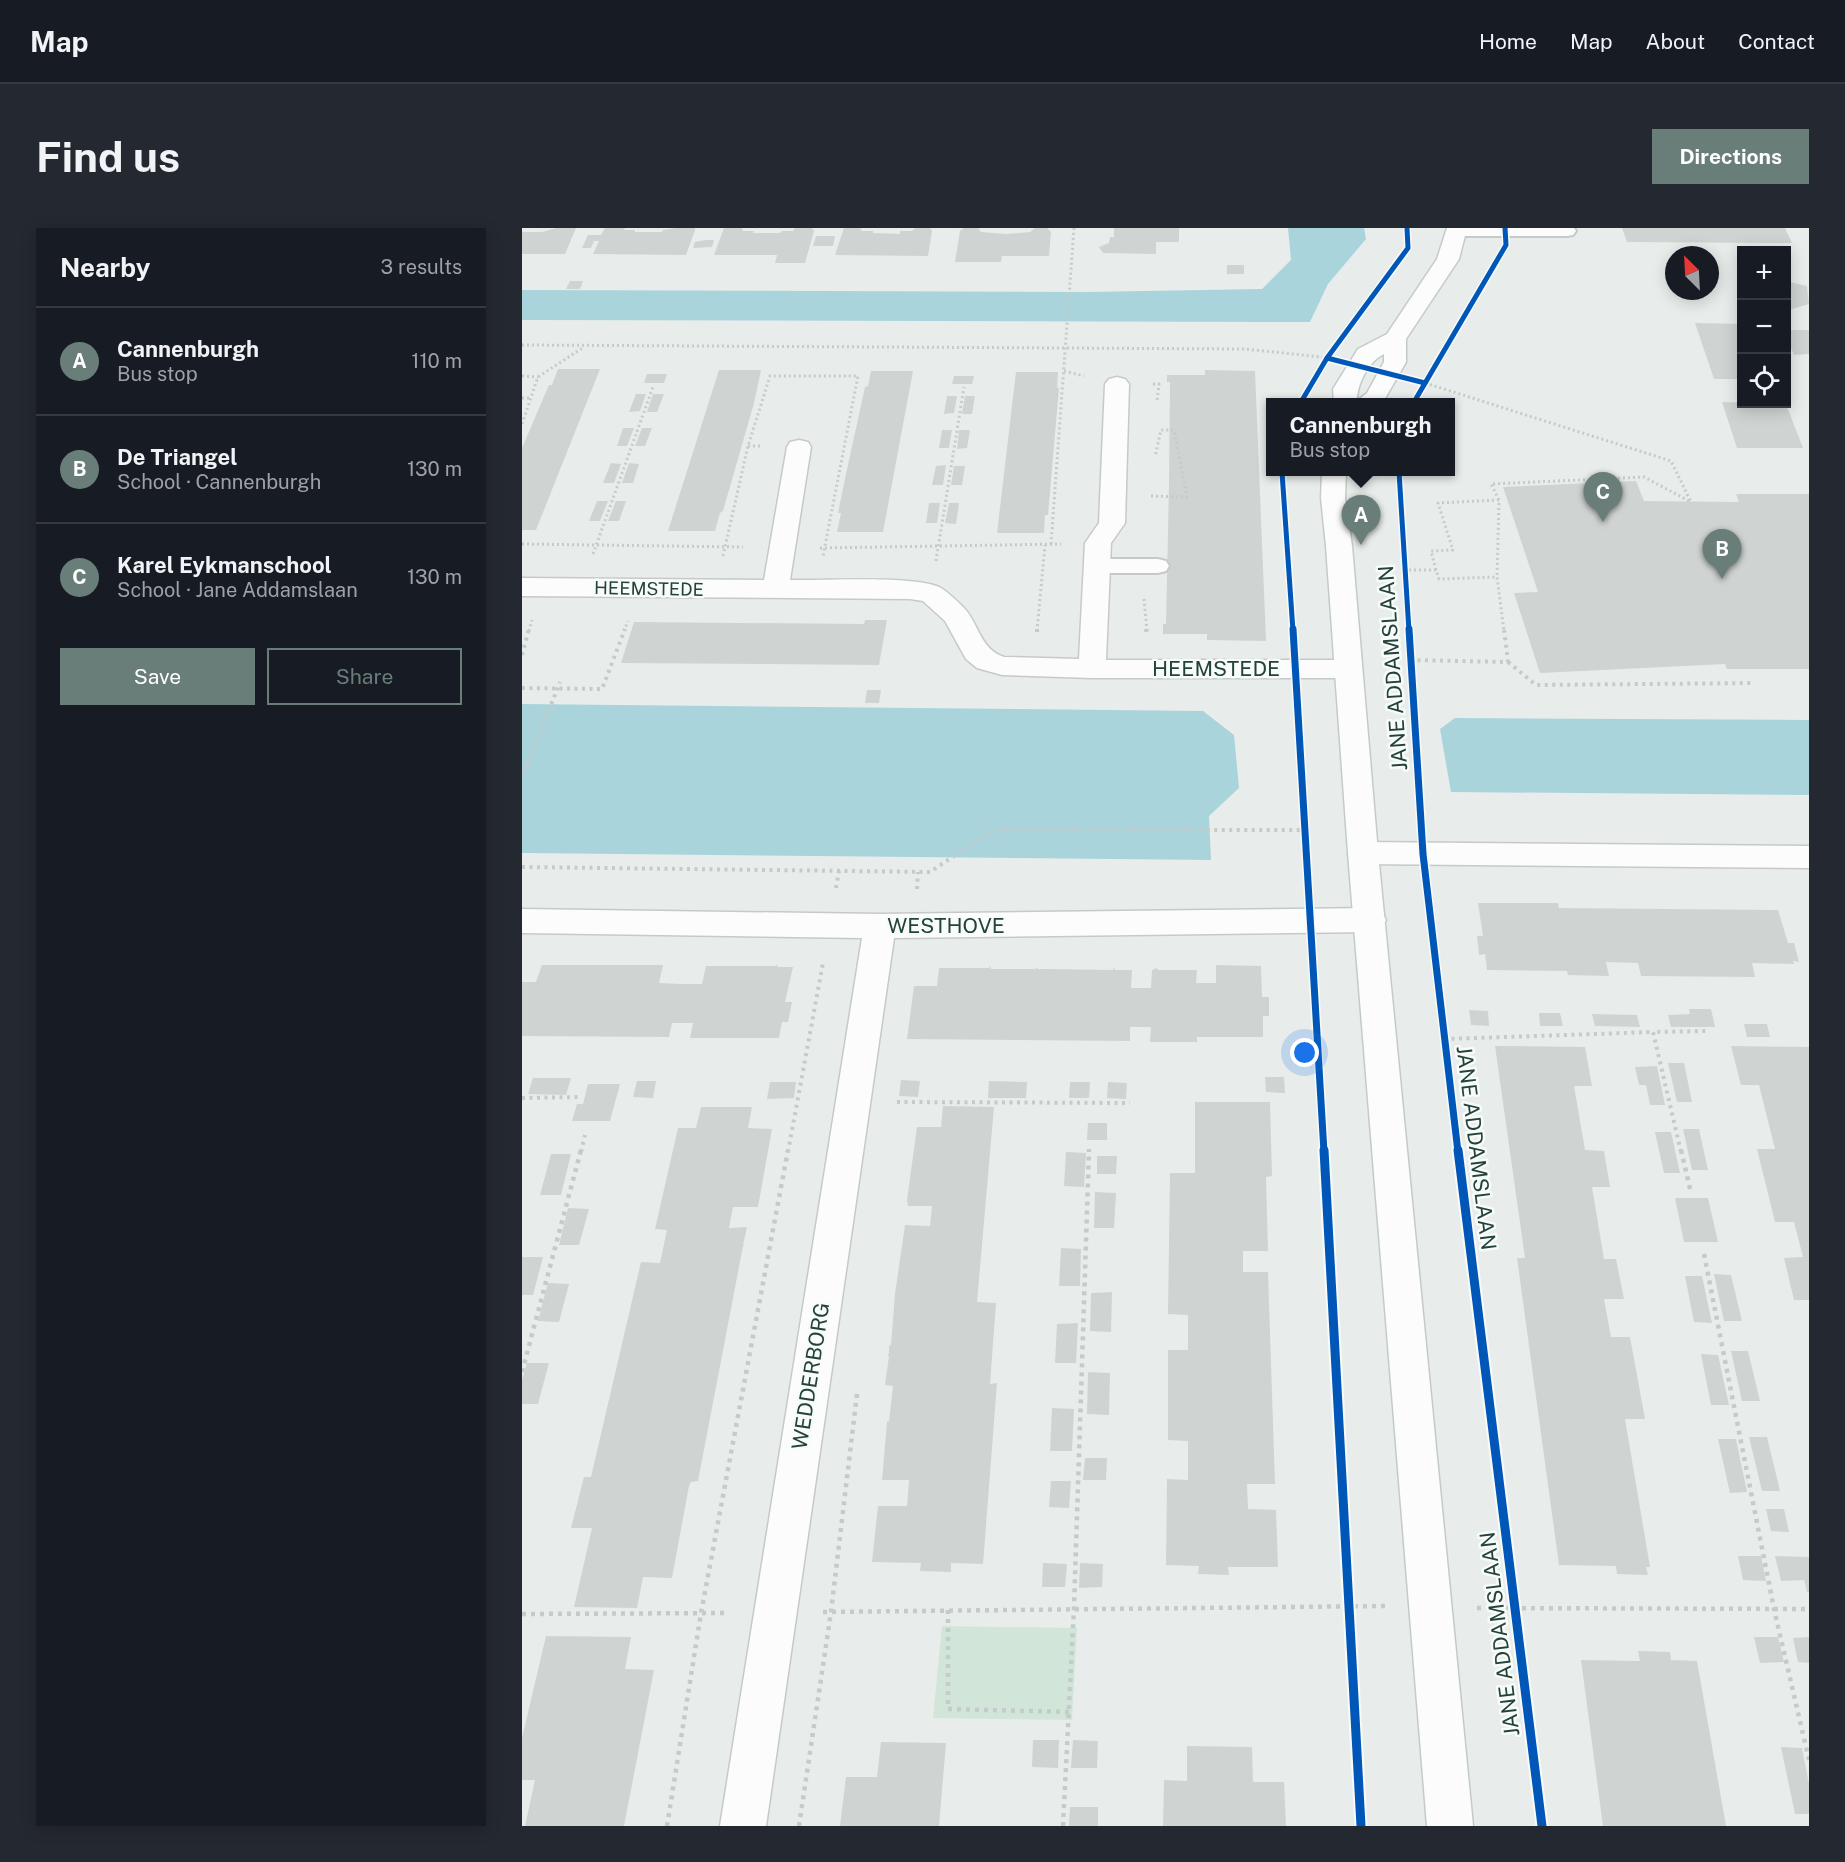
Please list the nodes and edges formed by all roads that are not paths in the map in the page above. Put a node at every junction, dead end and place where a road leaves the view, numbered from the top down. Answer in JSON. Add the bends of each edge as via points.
{"nodes":[{"id":1,"x":1457,"y":230,"type":"edge"},
{"id":2,"x":1567,"y":231,"type":"dead end"},
{"id":3,"x":1395,"y":339,"type":"junction"},
{"id":4,"x":1117,"y":384,"type":"dead end"},
{"id":5,"x":1345,"y":398,"type":"edge"},
{"id":6,"x":1374,"y":398,"type":"edge"},
{"id":7,"x":799,"y":447,"type":"dead end"},
{"id":8,"x":1334,"y":476,"type":"edge"},
{"id":9,"x":1096,"y":566,"type":"junction"},
{"id":10,"x":1158,"y":566,"type":"dead end"},
{"id":11,"x":522,"y":587,"type":"edge"},
{"id":12,"x":776,"y":590,"type":"junction"},
{"id":13,"x":1092,"y":669,"type":"junction"},
{"id":14,"x":1348,"y":669,"type":"junction"},
{"id":15,"x":1363,"y":853,"type":"junction"},
{"id":16,"x":1809,"y":857,"type":"edge"},
{"id":17,"x":1370,"y":920,"type":"junction"},
{"id":18,"x":522,"y":921,"type":"edge"},
{"id":19,"x":880,"y":926,"type":"junction"},
{"id":20,"x":743,"y":1826,"type":"edge"},
{"id":21,"x":1450,"y":1826,"type":"edge"}],
"edges":[{"from":1,"to":2,"type":"lane"},
{"from":1,"to":3,"type":"street","via":[[1448,259]]},
{"from":3,"to":5,"type":"street","via":[[1366,354],[1345,389]]},
{"from":3,"to":6,"type":"street","via":[[1395,362]]},
{"from":4,"to":9,"type":"street","via":[[1112,523],[1098,543]]},
{"from":7,"to":12,"type":"street"},
{"from":8,"to":14,"type":"street"},
{"from":9,"to":10,"type":"lane"},
{"from":9,"to":13,"type":"street"},
{"from":11,"to":12,"type":"street","name":"HEEMSTEDE"},
{"from":12,"to":13,"type":"street","name":"HEEMSTEDE","via":[[910,590],[931,594],[955,615],[976,652],[987,661],[1002,666]]},
{"from":13,"to":14,"type":"street","name":"HEEMSTEDE"},
{"from":14,"to":15,"type":"street"},
{"from":15,"to":16,"type":"street"},
{"from":15,"to":17,"type":"street"},
{"from":17,"to":19,"type":"street","name":"WESTHOVE"},
{"from":17,"to":21,"type":"street"},
{"from":18,"to":19,"type":"street","name":"WESTHOVE"},
{"from":19,"to":20,"type":"street","name":"WEDDERBORG"}]}
